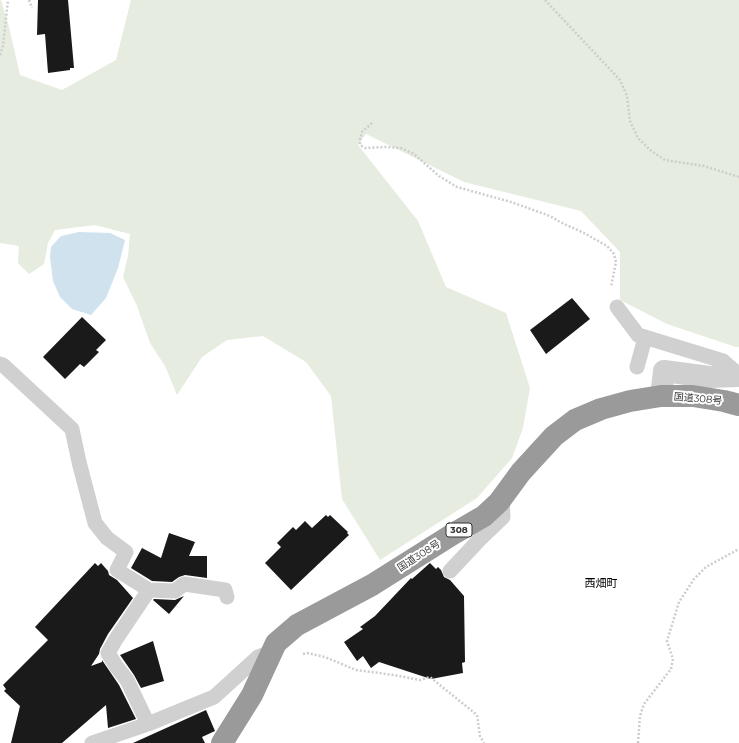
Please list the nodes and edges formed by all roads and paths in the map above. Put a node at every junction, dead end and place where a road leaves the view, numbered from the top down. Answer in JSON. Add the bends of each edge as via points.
{"nodes":[{"id":1,"x":8,"y":0,"type":"edge"},
{"id":2,"x":29,"y":0,"type":"edge"},
{"id":3,"x":546,"y":0,"type":"edge"},
{"id":4,"x":32,"y":8,"type":"dead end"},
{"id":5,"x":0,"y":55,"type":"edge"},
{"id":6,"x":372,"y":123,"type":"dead end"},
{"id":7,"x":739,"y":177,"type":"edge"},
{"id":8,"x":617,"y":307,"type":"joint"},
{"id":9,"x":645,"y":338,"type":"junction"},
{"id":10,"x":0,"y":364,"type":"edge"},
{"id":11,"x":637,"y":367,"type":"dead end"},
{"id":12,"x":739,"y":376,"type":"edge"},
{"id":13,"x":661,"y":396,"type":"junction"},
{"id":14,"x":739,"y":405,"type":"edge"},
{"id":15,"x":502,"y":497,"type":"junction"},
{"id":16,"x":739,"y":550,"type":"edge"},
{"id":17,"x":450,"y":571,"type":"dead end"},
{"id":18,"x":149,"y":590,"type":"junction"},
{"id":19,"x":227,"y":597,"type":"dead end"},
{"id":20,"x":269,"y":658,"type":"junction"},
{"id":21,"x":148,"y":724,"type":"junction"},
{"id":22,"x":92,"y":743,"type":"edge"},
{"id":23,"x":222,"y":743,"type":"edge"},
{"id":24,"x":484,"y":743,"type":"edge"},
{"id":25,"x":638,"y":743,"type":"edge"}],
"edges":[{"from":1,"to":5,"type":"path"},
{"from":2,"to":4,"type":"path"},
{"from":3,"to":7,"type":"path","via":[[620,80],[627,96],[630,121],[638,138],[650,150],[665,160],[704,166]]},
{"from":6,"to":8,"type":"path","via":[[362,132],[360,139],[360,145],[365,148],[400,148],[414,154],[439,176],[457,187],[550,216],[607,246],[614,254],[616,262],[610,294]]},
{"from":8,"to":9,"type":"lane","via":[[638,335]]},
{"from":9,"to":11,"type":"lane"},
{"from":9,"to":12,"type":"lane","via":[[723,360]]},
{"from":10,"to":18,"type":"lane","via":[[72,429],[78,462],[95,523],[107,538],[126,552],[118,570]]},
{"from":12,"to":13,"type":"street","via":[[709,377],[664,371]]},
{"from":13,"to":14,"type":"highway","name":"国道308号","number":"308","via":[[693,396]]},
{"from":13,"to":15,"type":"highway","name":"国道308号","number":"308","via":[[601,409],[575,420],[554,436]]},
{"from":15,"to":17,"type":"lane","via":[[503,517]]},
{"from":15,"to":20,"type":"highway","name":"国道308号","number":"308","via":[[484,516],[372,585],[297,625],[276,643]]},
{"from":16,"to":25,"type":"path","via":[[706,567],[694,578],[679,602],[668,641],[674,659],[671,669],[644,704],[640,716]]},
{"from":18,"to":19,"type":"lane","via":[[176,591],[184,584],[224,590]]},
{"from":18,"to":21,"type":"lane","via":[[108,653],[127,680]]},
{"from":20,"to":21,"type":"lane","via":[[258,657],[214,697]]},
{"from":20,"to":23,"type":"highway","name":"国道308号","number":"308","via":[[252,694]]},
{"from":20,"to":24,"type":"path","via":[[284,661],[307,653],[356,670],[420,680],[430,677],[476,715]]},
{"from":21,"to":22,"type":"lane"}]}
